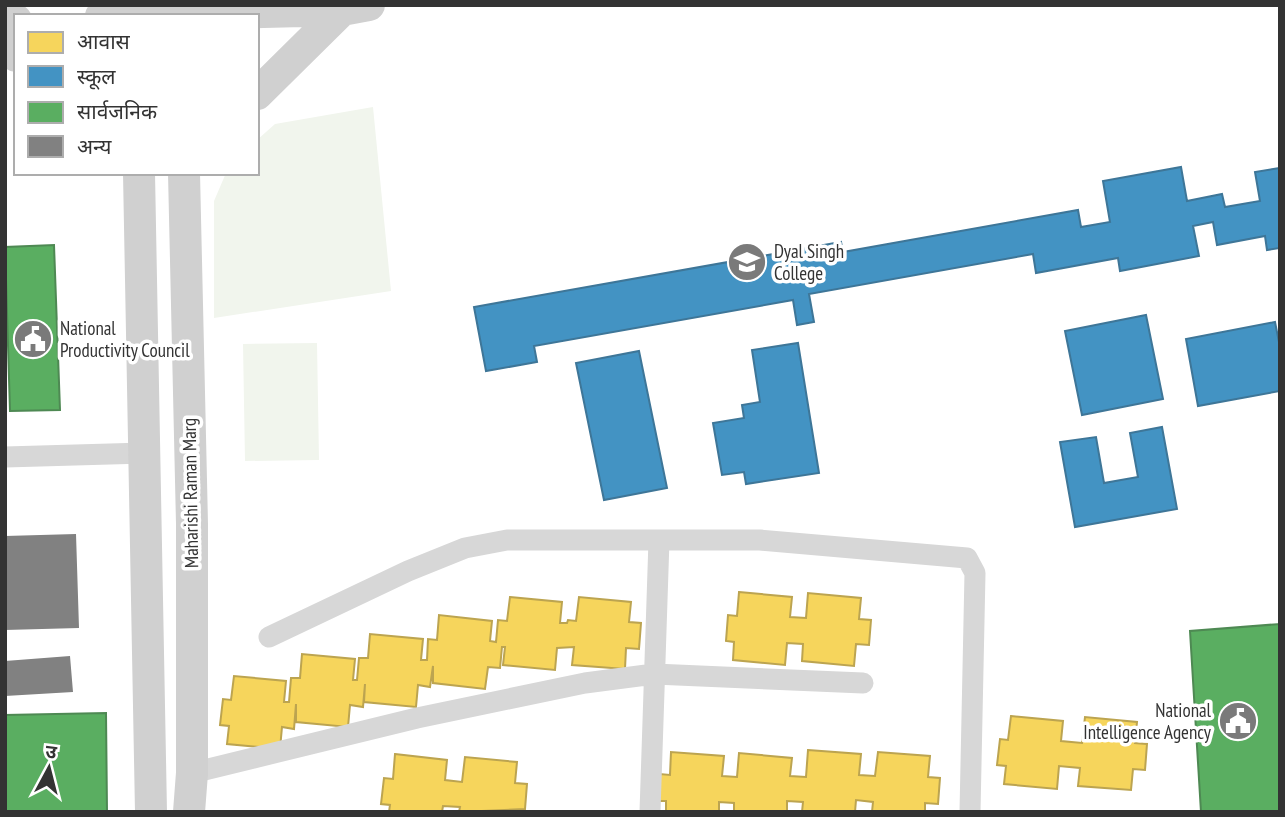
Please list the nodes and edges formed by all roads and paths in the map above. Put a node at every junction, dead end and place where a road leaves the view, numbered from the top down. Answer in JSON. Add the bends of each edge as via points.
{"nodes":[{"id":1,"x":356,"y":8,"type":"edge"},
{"id":2,"x":203,"y":14,"type":"edge"},
{"id":3,"x":259,"y":92,"type":"edge"},
{"id":4,"x":139,"y":175,"type":"edge"},
{"id":5,"x":184,"y":175,"type":"edge"},
{"id":6,"x":145,"y":453,"type":"junction"},
{"id":7,"x":5,"y":457,"type":"edge"},
{"id":8,"x":659,"y":540,"type":"junction"},
{"id":9,"x":270,"y":637,"type":"dead end"},
{"id":10,"x":654,"y":674,"type":"junction"},
{"id":11,"x":863,"y":683,"type":"dead end"},
{"id":12,"x":192,"y":773,"type":"junction"},
{"id":13,"x":151,"y":812,"type":"edge"},
{"id":14,"x":189,"y":812,"type":"edge"},
{"id":15,"x":650,"y":812,"type":"edge"},
{"id":16,"x":970,"y":812,"type":"edge"}],
"edges":[{"from":1,"to":2,"type":"main road"},
{"from":1,"to":3,"type":"main road"},
{"from":4,"to":6,"type":"main road"},
{"from":5,"to":12,"type":"main road","name":"Maharishi Raman Marg"},
{"from":6,"to":7,"type":"street"},
{"from":6,"to":13,"type":"main road"},
{"from":8,"to":9,"type":"street","via":[[507,540],[465,548]]},
{"from":8,"to":10,"type":"street"},
{"from":8,"to":16,"type":"street","via":[[760,540],[967,558],[975,573]]},
{"from":10,"to":11,"type":"street"},
{"from":10,"to":12,"type":"street","via":[[585,683],[417,718]]},
{"from":10,"to":15,"type":"street"},
{"from":12,"to":14,"type":"main road","name":"Maharishi Raman Marg"}]}
